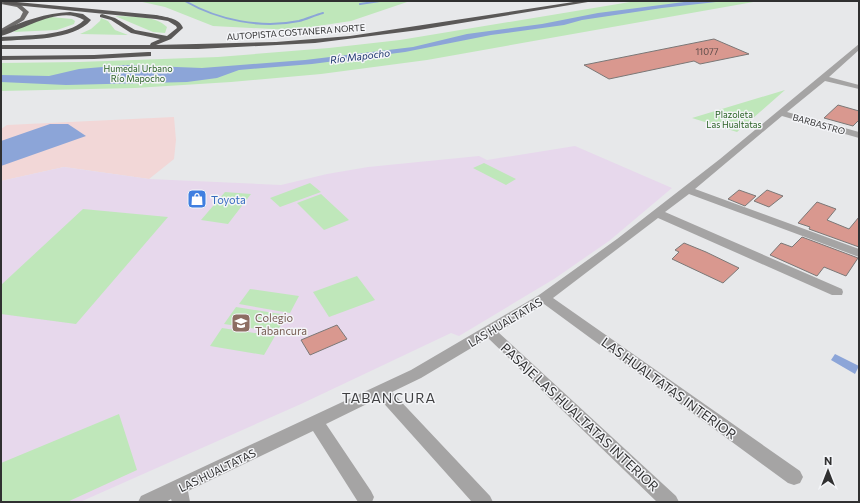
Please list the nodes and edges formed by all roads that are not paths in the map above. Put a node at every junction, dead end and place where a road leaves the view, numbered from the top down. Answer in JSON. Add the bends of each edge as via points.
{"nodes":[{"id":1,"x":548,"y":1,"type":"edge"},
{"id":2,"x":562,"y":1,"type":"edge"},
{"id":3,"x":590,"y":1,"type":"edge"},
{"id":4,"x":3,"y":3,"type":"edge"},
{"id":5,"x":18,"y":4,"type":"junction"},
{"id":6,"x":540,"y":4,"type":"junction"},
{"id":7,"x":1,"y":9,"type":"edge"},
{"id":8,"x":1,"y":25,"type":"edge"},
{"id":9,"x":1,"y":33,"type":"edge"},
{"id":10,"x":1,"y":39,"type":"edge"},
{"id":11,"x":71,"y":39,"type":"dead end"},
{"id":12,"x":110,"y":40,"type":"dead end"},
{"id":13,"x":200,"y":41,"type":"junction"},
{"id":14,"x":1,"y":42,"type":"edge"},
{"id":15,"x":155,"y":42,"type":"junction"},
{"id":16,"x":250,"y":45,"type":"junction"},
{"id":17,"x":859,"y":46,"type":"edge"},
{"id":18,"x":1,"y":47,"type":"edge"},
{"id":19,"x":1,"y":54,"type":"edge"},
{"id":20,"x":1,"y":58,"type":"edge"},
{"id":21,"x":823,"y":78,"type":"junction"},
{"id":22,"x":859,"y":87,"type":"edge"},
{"id":23,"x":780,"y":113,"type":"junction"},
{"id":24,"x":859,"y":135,"type":"edge"},
{"id":25,"x":686,"y":189,"type":"junction"},
{"id":26,"x":657,"y":213,"type":"junction"},
{"id":27,"x":859,"y":252,"type":"edge"},
{"id":28,"x":837,"y":292,"type":"dead end"},
{"id":29,"x":544,"y":298,"type":"junction"},
{"id":30,"x":489,"y":331,"type":"junction"},
{"id":31,"x":381,"y":390,"type":"junction"},
{"id":32,"x":316,"y":422,"type":"junction"},
{"id":33,"x":794,"y":477,"type":"dead end"},
{"id":34,"x":179,"y":495,"type":"edge"},
{"id":35,"x":365,"y":497,"type":"dead end"},
{"id":36,"x":147,"y":502,"type":"edge"},
{"id":37,"x":484,"y":502,"type":"edge"},
{"id":38,"x":670,"y":502,"type":"edge"}],
"edges":[{"from":1,"to":6,"type":"highway"},
{"from":2,"to":6,"type":"highway","name":"AUTOPISTA COSTANERA NORTE"},
{"from":3,"to":16,"type":"highway","name":"AUTOPISTA COSTANERA NORTE","via":[[383,34]]},
{"from":4,"to":5,"type":"highway"},
{"from":4,"to":9,"type":"main road","via":[[22,8],[26,14]]},
{"from":5,"to":13,"type":"highway","via":[[100,15],[113,19],[138,34]]},
{"from":5,"to":19,"type":"highway","via":[[165,18],[180,26],[173,36],[135,49]]},
{"from":6,"to":13,"type":"highway","name":"AUTOPISTA COSTANERA NORTE","via":[[341,33],[271,39]]},
{"from":7,"to":8,"type":"main road","via":[[12,14]]},
{"from":9,"to":10,"type":"highway","via":[[29,21],[51,16],[78,15],[88,20],[81,27],[61,33]]},
{"from":10,"to":11,"type":"highway"},
{"from":12,"to":15,"type":"highway"},
{"from":13,"to":15,"type":"highway","name":"AUTOPISTA COSTANERA NORTE"},
{"from":14,"to":15,"type":"highway","name":"AUTOPISTA COSTANERA NORTE"},
{"from":16,"to":18,"type":"highway","name":"AUTOPISTA COSTANERA NORTE"},
{"from":16,"to":20,"type":"highway","via":[[121,56]]},
{"from":17,"to":21,"type":"street","name":"LAS HUALTATAS"},
{"from":21,"to":22,"type":"street"},
{"from":21,"to":23,"type":"street","name":"LAS HUALTATAS"},
{"from":23,"to":24,"type":"street","name":"BARBASTRO"},
{"from":23,"to":25,"type":"street","name":"LAS HUALTATAS"},
{"from":25,"to":26,"type":"street","name":"LAS HUALTATAS"},
{"from":25,"to":27,"type":"street"},
{"from":26,"to":28,"type":"street"},
{"from":26,"to":29,"type":"street","name":"LAS HUALTATAS"},
{"from":29,"to":30,"type":"street","name":"LAS HUALTATAS"},
{"from":29,"to":33,"type":"street","name":"LAS HUALTATAS INTERIOR"},
{"from":30,"to":31,"type":"street","name":"LAS HUALTATAS","via":[[416,374]]},
{"from":30,"to":38,"type":"street","name":"PASAJE LAS HUALTATAS INTERIOR"},
{"from":31,"to":32,"type":"street","name":"LAS HUALTATAS"},
{"from":31,"to":37,"type":"street"},
{"from":32,"to":34,"type":"street","name":"LAS HUALTATAS"},
{"from":32,"to":35,"type":"street"},
{"from":34,"to":36,"type":"street","name":"LAS HUALTATAS"}]}
